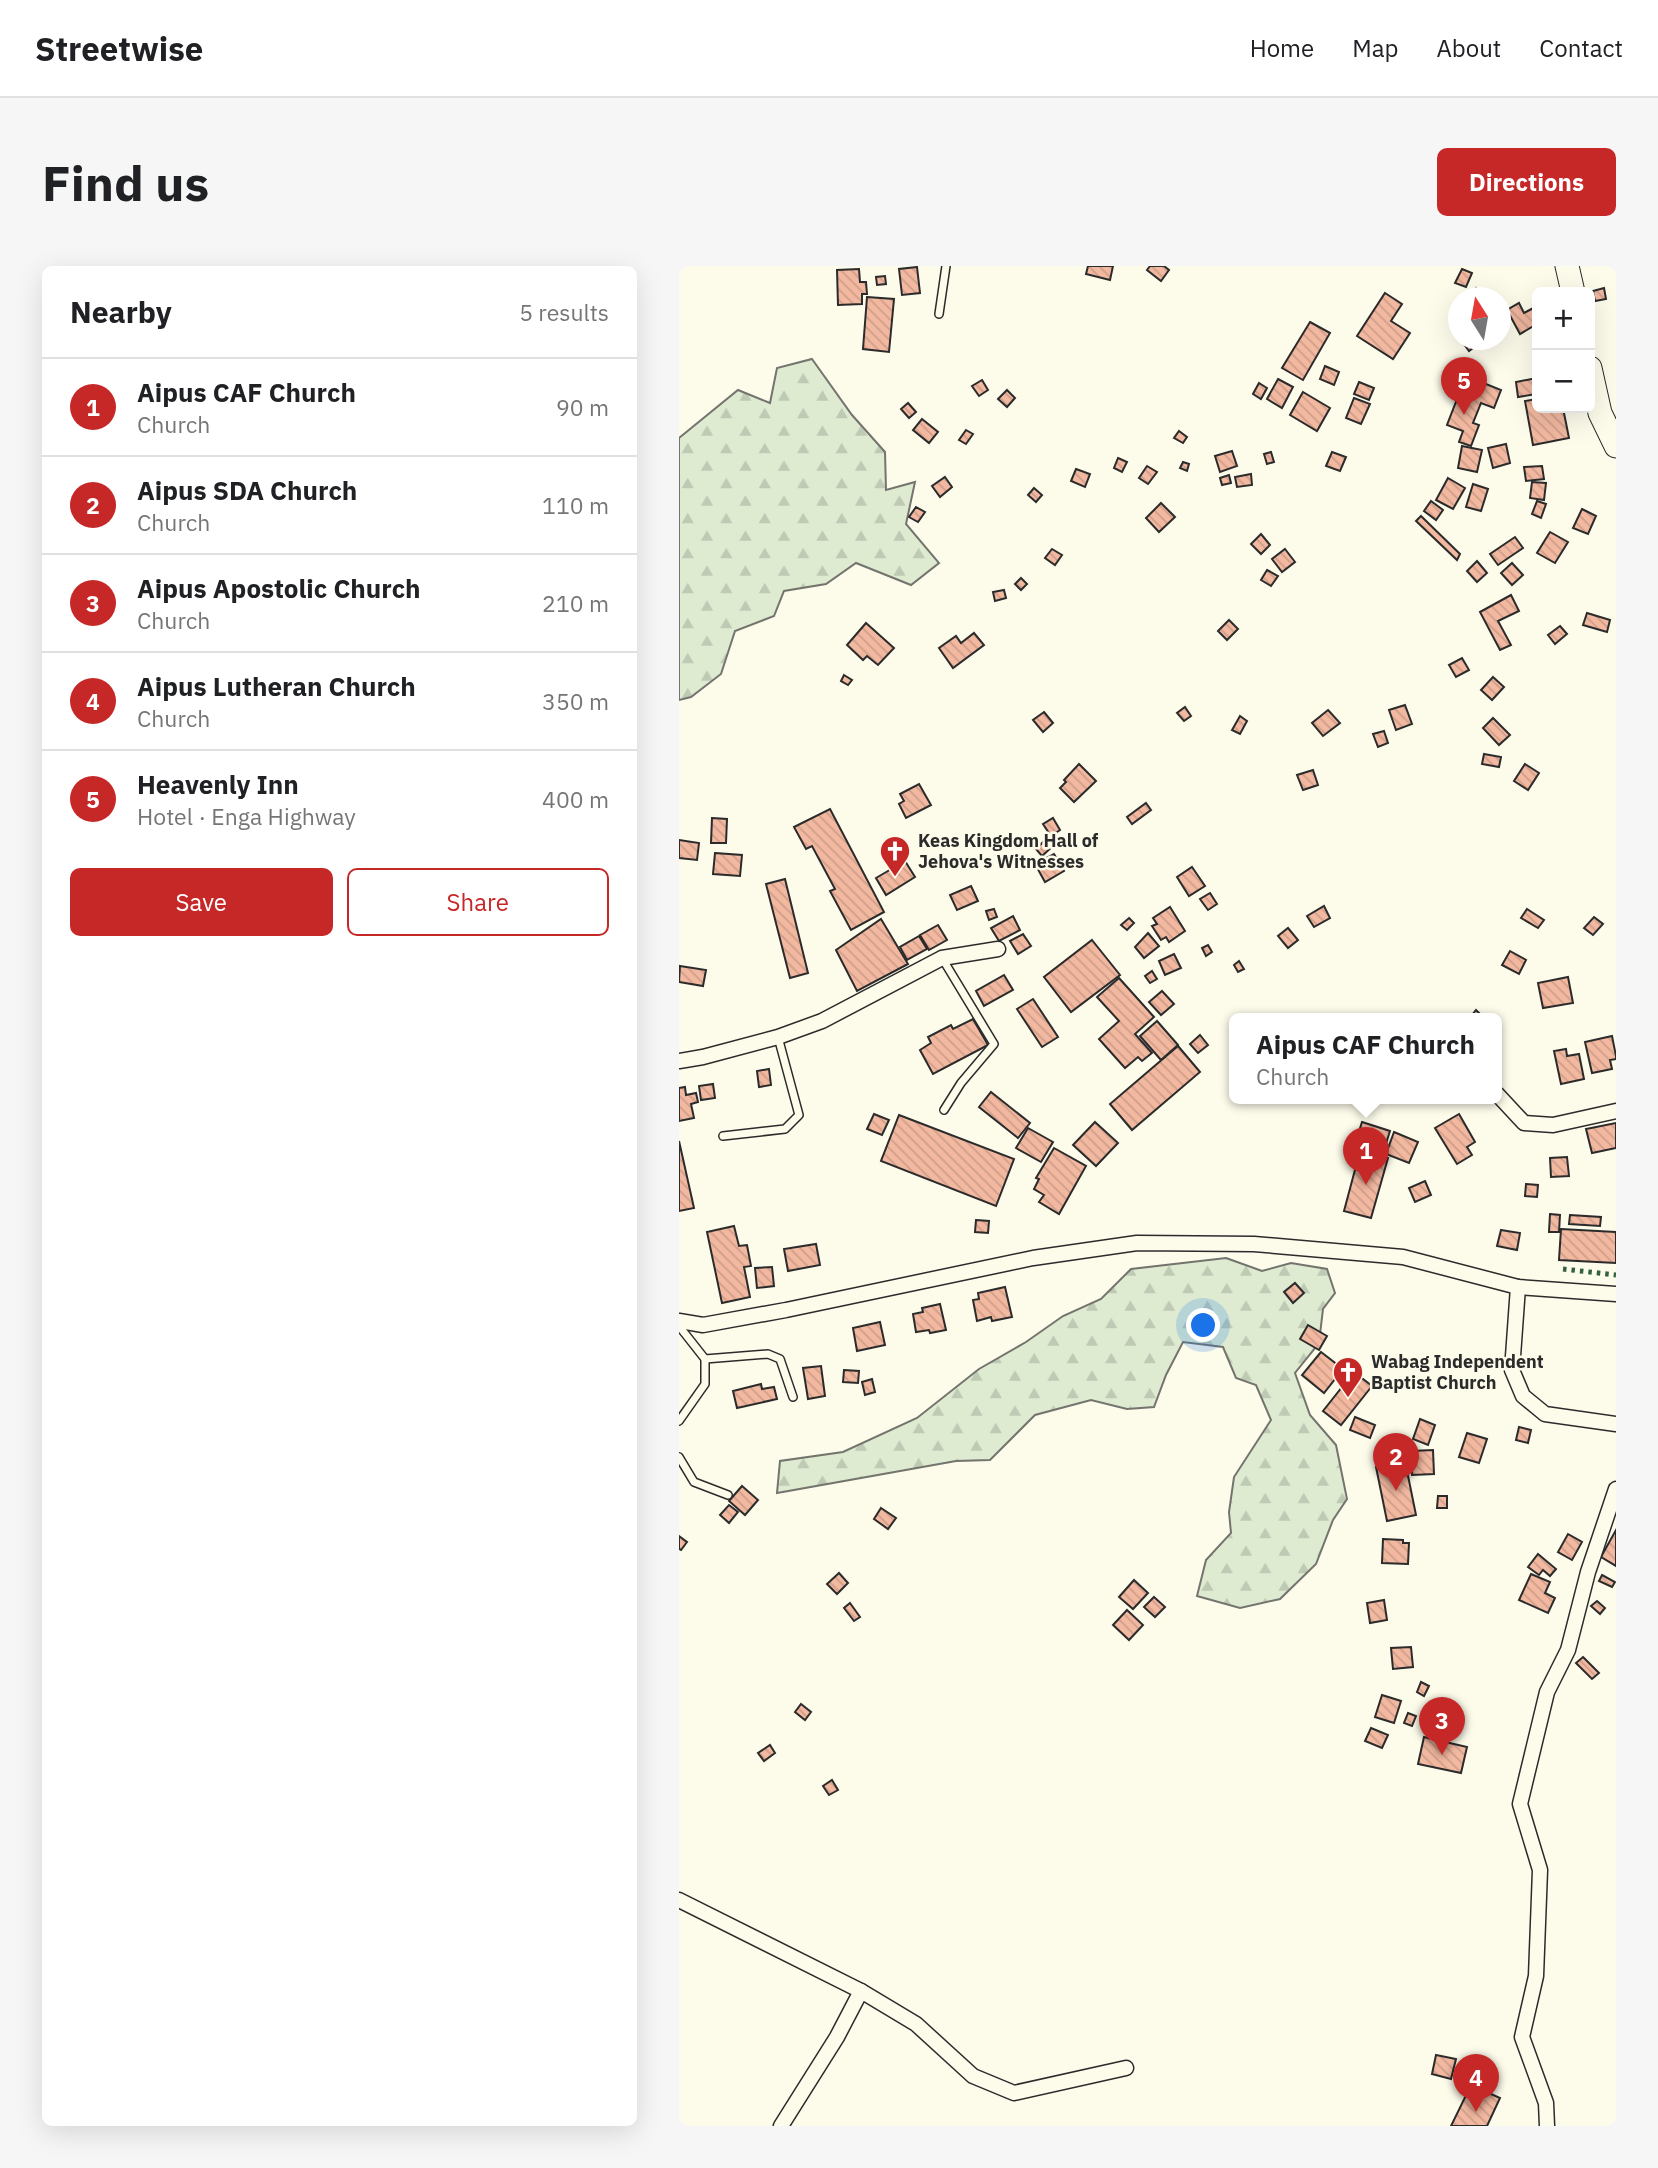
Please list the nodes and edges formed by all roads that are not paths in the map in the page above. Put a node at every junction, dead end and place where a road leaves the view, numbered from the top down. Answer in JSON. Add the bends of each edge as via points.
{"nodes":[{"id":1,"x":946,"y":266,"type":"edge"},
{"id":2,"x":1567,"y":266,"type":"edge"},
{"id":3,"x":1572,"y":287,"type":"edge"},
{"id":4,"x":939,"y":314,"type":"dead end"},
{"id":5,"x":1595,"y":390,"type":"edge"},
{"id":6,"x":1616,"y":446,"type":"edge"},
{"id":7,"x":998,"y":949,"type":"dead end"},
{"id":8,"x":942,"y":958,"type":"junction"},
{"id":9,"x":778,"y":1037,"type":"junction"},
{"id":10,"x":679,"y":1061,"type":"edge"},
{"id":11,"x":1502,"y":1099,"type":"edge"},
{"id":12,"x":944,"y":1110,"type":"dead end"},
{"id":13,"x":1616,"y":1111,"type":"edge"},
{"id":14,"x":723,"y":1136,"type":"dead end"},
{"id":15,"x":1518,"y":1287,"type":"junction"},
{"id":16,"x":1616,"y":1294,"type":"edge"},
{"id":17,"x":679,"y":1324,"type":"edge"},
{"id":18,"x":705,"y":1359,"type":"junction"},
{"id":19,"x":793,"y":1397,"type":"dead end"},
{"id":20,"x":679,"y":1421,"type":"edge"},
{"id":21,"x":1616,"y":1424,"type":"edge"},
{"id":22,"x":679,"y":1457,"type":"edge"},
{"id":23,"x":1616,"y":1489,"type":"edge"},
{"id":24,"x":728,"y":1494,"type":"dead end"},
{"id":25,"x":679,"y":1900,"type":"edge"},
{"id":26,"x":861,"y":1991,"type":"junction"},
{"id":27,"x":1126,"y":2068,"type":"dead end"},
{"id":28,"x":782,"y":2126,"type":"edge"},
{"id":29,"x":1548,"y":2126,"type":"edge"}],
"edges":[{"from":1,"to":4,"type":"lane"},
{"from":2,"to":3,"type":"main road"},
{"from":5,"to":6,"type":"main road"},
{"from":7,"to":8,"type":"street"},
{"from":8,"to":9,"type":"street","via":[[822,1021]]},
{"from":8,"to":12,"type":"lane","via":[[995,1044]]},
{"from":9,"to":10,"type":"street"},
{"from":9,"to":14,"type":"lane","via":[[799,1115],[785,1129]]},
{"from":11,"to":13,"type":"street","via":[[1524,1123],[1553,1125]]},
{"from":15,"to":16,"type":"street"},
{"from":15,"to":17,"type":"street","via":[[1403,1257],[1254,1244],[1137,1243],[1033,1258],[703,1325]]},
{"from":15,"to":21,"type":"street","via":[[1512,1370],[1523,1396],[1545,1414]]},
{"from":17,"to":18,"type":"lane"},
{"from":18,"to":19,"type":"lane","via":[[768,1354],[780,1359]]},
{"from":18,"to":20,"type":"lane","via":[[705,1384]]},
{"from":22,"to":24,"type":"lane","via":[[694,1482]]},
{"from":23,"to":29,"type":"street","via":[[1588,1572],[1569,1650],[1547,1692],[1520,1804],[1540,1870],[1537,1976],[1522,2036],[1546,2103]]},
{"from":25,"to":26,"type":"street"},
{"from":26,"to":27,"type":"street","via":[[916,2024],[973,2076],[1014,2093]]},
{"from":26,"to":28,"type":"street"}]}
